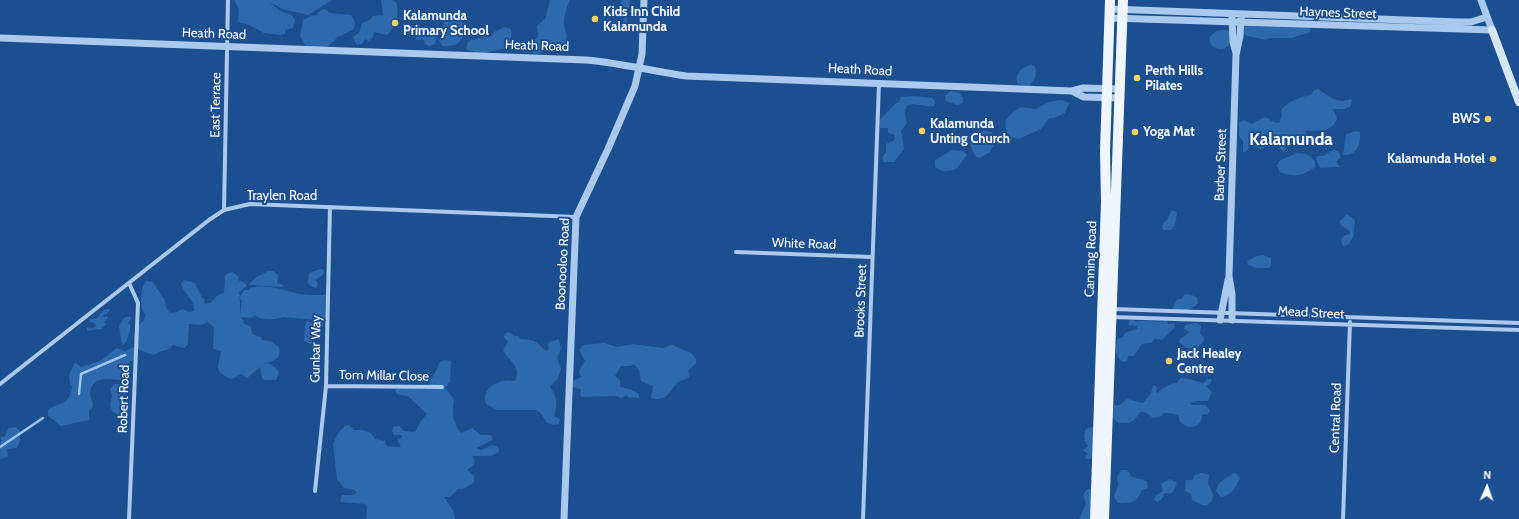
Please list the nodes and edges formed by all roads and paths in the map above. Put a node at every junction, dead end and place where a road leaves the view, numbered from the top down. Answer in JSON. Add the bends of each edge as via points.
{"nodes":[{"id":1,"x":228,"y":0,"type":"edge"},
{"id":2,"x":644,"y":0,"type":"edge"},
{"id":3,"x":1481,"y":0,"type":"edge"},
{"id":4,"x":1110,"y":9,"type":"edge"},
{"id":5,"x":1122,"y":9,"type":"edge"},
{"id":6,"x":1487,"y":17,"type":"junction"},
{"id":7,"x":1232,"y":18,"type":"junction"},
{"id":8,"x":1241,"y":18,"type":"junction"},
{"id":9,"x":1438,"y":25,"type":"junction"},
{"id":10,"x":1492,"y":30,"type":"junction"},
{"id":11,"x":0,"y":38,"type":"edge"},
{"id":12,"x":226,"y":46,"type":"junction"},
{"id":13,"x":1236,"y":55,"type":"junction"},
{"id":14,"x":639,"y":69,"type":"junction"},
{"id":15,"x":879,"y":83,"type":"junction"},
{"id":16,"x":1107,"y":93,"type":"junction"},
{"id":17,"x":1120,"y":94,"type":"junction"},
{"id":18,"x":1519,"y":102,"type":"edge"},
{"id":19,"x":1105,"y":136,"type":"junction"},
{"id":20,"x":1118,"y":137,"type":"junction"},
{"id":21,"x":330,"y":207,"type":"junction"},
{"id":22,"x":224,"y":210,"type":"junction"},
{"id":23,"x":576,"y":217,"type":"junction"},
{"id":24,"x":736,"y":252,"type":"dead end"},
{"id":25,"x":872,"y":257,"type":"junction"},
{"id":26,"x":1229,"y":276,"type":"junction"},
{"id":27,"x":129,"y":283,"type":"junction"},
{"id":28,"x":1107,"y":313,"type":"junction"},
{"id":29,"x":1220,"y":317,"type":"junction"},
{"id":30,"x":1232,"y":317,"type":"junction"},
{"id":31,"x":1350,"y":318,"type":"junction"},
{"id":32,"x":1519,"y":324,"type":"edge"},
{"id":33,"x":1349,"y":325,"type":"junction"},
{"id":34,"x":1519,"y":330,"type":"edge"},
{"id":35,"x":0,"y":384,"type":"edge"},
{"id":36,"x":326,"y":386,"type":"junction"},
{"id":37,"x":442,"y":387,"type":"dead end"},
{"id":38,"x":315,"y":491,"type":"dead end"},
{"id":39,"x":129,"y":519,"type":"edge"},
{"id":40,"x":564,"y":519,"type":"edge"},
{"id":41,"x":863,"y":519,"type":"edge"},
{"id":42,"x":1095,"y":519,"type":"edge"},
{"id":43,"x":1104,"y":519,"type":"edge"},
{"id":44,"x":1343,"y":519,"type":"edge"}],
"edges":[{"from":1,"to":12,"type":"street","name":"East Terrace"},
{"from":2,"to":14,"type":"street","name":"Boonooloo Road","via":[[643,47]]},
{"from":3,"to":6,"type":"street"},
{"from":4,"to":5,"type":"street","name":"Haynes Street"},
{"from":4,"to":16,"type":"main road","name":"Canning Road"},
{"from":5,"to":7,"type":"street","name":"Haynes Street"},
{"from":5,"to":17,"type":"main road","name":"Canning Road"},
{"from":6,"to":9,"type":"street","name":"Haynes Street","via":[[1471,22]]},
{"from":6,"to":10,"type":"street"},
{"from":7,"to":8,"type":"street","name":"Haynes Street"},
{"from":7,"to":13,"type":"street"},
{"from":8,"to":9,"type":"street","name":"Haynes Street"},
{"from":8,"to":13,"type":"street"},
{"from":9,"to":10,"type":"street","name":"Haynes Street"},
{"from":10,"to":18,"type":"main road"},
{"from":11,"to":12,"type":"street","name":"Heath Road"},
{"from":12,"to":14,"type":"street","name":"Heath Road","via":[[586,60]]},
{"from":12,"to":22,"type":"street","name":"East Terrace"},
{"from":13,"to":26,"type":"street","name":"Barber Street"},
{"from":14,"to":15,"type":"street","name":"Heath Road","via":[[686,76]]},
{"from":14,"to":23,"type":"street","name":"Boonooloo Road","via":[[635,86]]},
{"from":15,"to":16,"type":"street","name":"Heath Road","via":[[1072,91],[1084,97]]},
{"from":15,"to":25,"type":"street","name":"Brooks Street"},
{"from":16,"to":17,"type":"street","name":"Heath Road"},
{"from":16,"to":19,"type":"main road","name":"Canning Road"},
{"from":17,"to":20,"type":"main road","name":"Canning Road"},
{"from":19,"to":20,"type":"main road"},
{"from":19,"to":28,"type":"main road","name":"Canning Road"},
{"from":20,"to":28,"type":"main road","name":"Canning Road"},
{"from":21,"to":22,"type":"street","name":"Traylen Road","via":[[250,204]]},
{"from":21,"to":23,"type":"street","name":"Traylen Road"},
{"from":21,"to":36,"type":"street","name":"Gunbar Way"},
{"from":22,"to":27,"type":"street","name":"Traylen Road"},
{"from":23,"to":40,"type":"street","name":"Boonooloo Road"},
{"from":24,"to":25,"type":"street","name":"White Road"},
{"from":25,"to":41,"type":"street","name":"Brooks Street"},
{"from":26,"to":29,"type":"street","name":"Barber Street"},
{"from":26,"to":30,"type":"street","name":"Barber Street"},
{"from":27,"to":35,"type":"street","name":"Traylen Road"},
{"from":27,"to":39,"type":"street","name":"Robert Road","via":[[138,303]]},
{"from":28,"to":29,"type":"street","name":"Mead Street"},
{"from":28,"to":29,"type":"street","name":"Mead Street"},
{"from":28,"to":42,"type":"main road","name":"Canning Road"},
{"from":28,"to":43,"type":"main road","name":"Canning Road"},
{"from":29,"to":30,"type":"street","name":"Mead Street"},
{"from":30,"to":31,"type":"street","name":"Mead Street"},
{"from":30,"to":33,"type":"street","name":"Mead Street"},
{"from":31,"to":32,"type":"street","name":"Mead Street"},
{"from":31,"to":33,"type":"street","name":"Central Road"},
{"from":33,"to":34,"type":"street","name":"Mead Street"},
{"from":33,"to":44,"type":"street","name":"Central Road"},
{"from":36,"to":37,"type":"street","name":"Tom Millar Close"},
{"from":36,"to":38,"type":"street","name":"Gunbar Way"}]}
